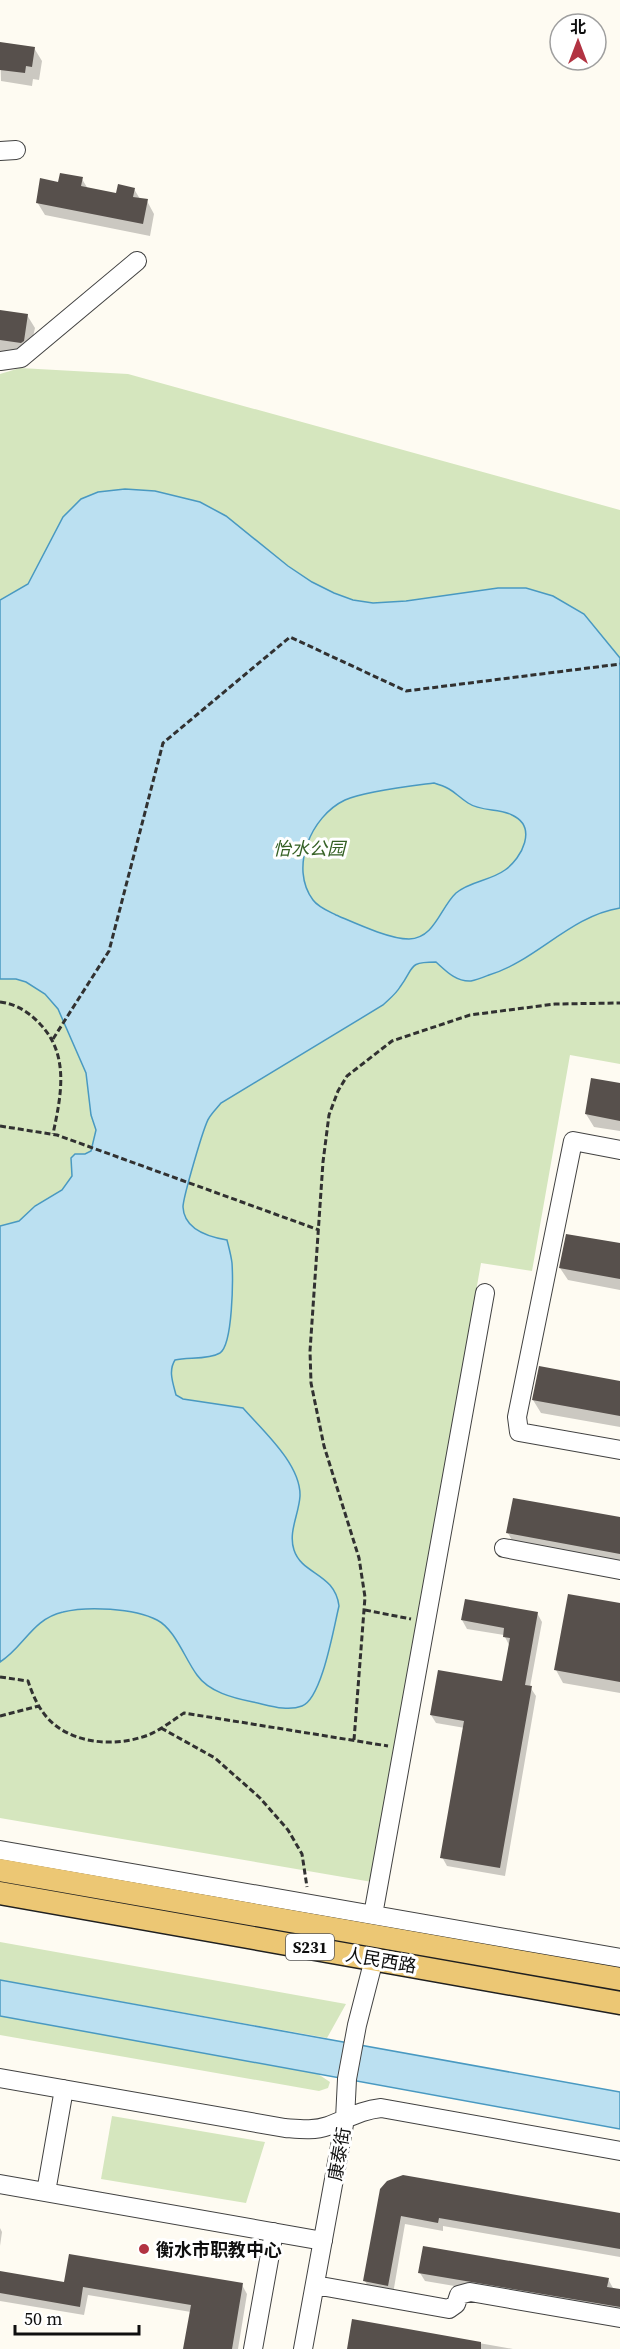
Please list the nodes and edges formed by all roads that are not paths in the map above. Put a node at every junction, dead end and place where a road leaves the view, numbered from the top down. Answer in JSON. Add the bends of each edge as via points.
{"nodes":[{"id":1,"x":137,"y":261,"type":"dead end"},
{"id":2,"x":0,"y":361,"type":"edge"},
{"id":3,"x":620,"y":1150,"type":"edge"},
{"id":4,"x":485,"y":1293,"type":"dead end"},
{"id":5,"x":620,"y":1450,"type":"edge"},
{"id":6,"x":504,"y":1548,"type":"dead end"},
{"id":7,"x":620,"y":1570,"type":"edge"},
{"id":8,"x":0,"y":1850,"type":"edge"},
{"id":9,"x":0,"y":1870,"type":"edge"},
{"id":10,"x":0,"y":1893,"type":"edge"},
{"id":11,"x":373,"y":1915,"type":"junction"},
{"id":12,"x":620,"y":1958,"type":"edge"},
{"id":13,"x":374,"y":1959,"type":"junction"},
{"id":14,"x":620,"y":1979,"type":"edge"},
{"id":15,"x":620,"y":2003,"type":"edge"},
{"id":16,"x":0,"y":2078,"type":"edge"},
{"id":17,"x":64,"y":2089,"type":"junction"},
{"id":18,"x":345,"y":2119,"type":"junction"},
{"id":19,"x":620,"y":2151,"type":"edge"},
{"id":20,"x":0,"y":2184,"type":"edge"},
{"id":21,"x":45,"y":2192,"type":"junction"},
{"id":22,"x":274,"y":2232,"type":"junction"},
{"id":23,"x":323,"y":2241,"type":"junction"},
{"id":24,"x":315,"y":2285,"type":"junction"},
{"id":25,"x":620,"y":2318,"type":"edge"},
{"id":26,"x":253,"y":2349,"type":"edge"},
{"id":27,"x":303,"y":2349,"type":"edge"}],
"edges":[{"from":1,"to":2,"type":"street","via":[[21,358]]},
{"from":3,"to":5,"type":"street","via":[[573,1141],[517,1417],[519,1432]]},
{"from":4,"to":11,"type":"street"},
{"from":6,"to":7,"type":"street"},
{"from":8,"to":11,"type":"street"},
{"from":9,"to":14,"type":"main road","name":"人民西路","number":"S231"},
{"from":10,"to":13,"type":"main road","name":"人民西路","number":"S231"},
{"from":11,"to":12,"type":"street"},
{"from":13,"to":15,"type":"main road","name":"人民西路","number":"S231"},
{"from":13,"to":18,"type":"street","name":"康泰街","via":[[347,2079]]},
{"from":16,"to":17,"type":"street"},
{"from":17,"to":18,"type":"street","via":[[285,2128],[315,2129]]},
{"from":17,"to":21,"type":"street"},
{"from":18,"to":19,"type":"street","via":[[359,2111],[381,2108]]},
{"from":18,"to":23,"type":"street","name":"康泰街"},
{"from":20,"to":21,"type":"street"},
{"from":21,"to":22,"type":"street"},
{"from":22,"to":23,"type":"street"},
{"from":22,"to":26,"type":"street"},
{"from":23,"to":24,"type":"street","name":"康泰街"},
{"from":24,"to":25,"type":"street","via":[[449,2309],[459,2295],[470,2292]]},
{"from":24,"to":27,"type":"street","name":"康泰街"}]}
